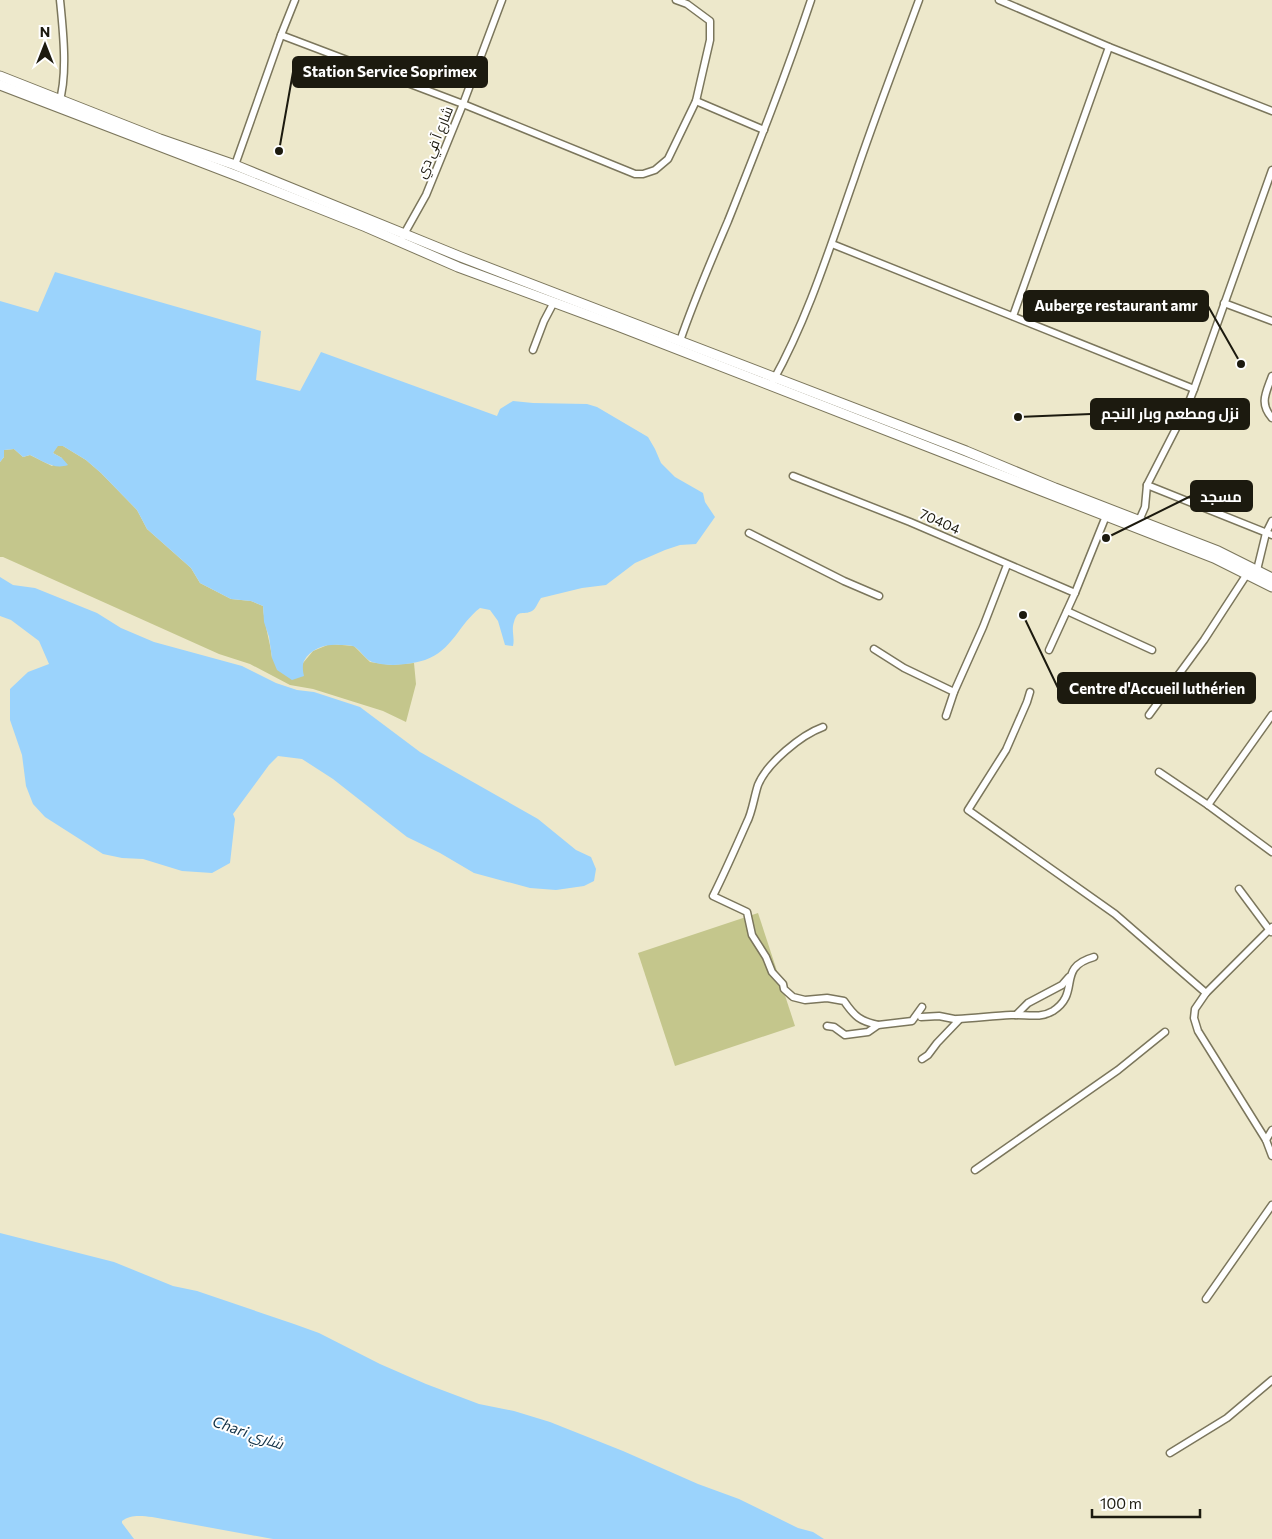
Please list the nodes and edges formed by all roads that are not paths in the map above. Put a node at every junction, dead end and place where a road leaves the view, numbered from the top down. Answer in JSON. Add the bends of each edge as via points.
{"nodes":[{"id":1,"x":60,"y":0,"type":"edge"},
{"id":2,"x":295,"y":0,"type":"edge"},
{"id":3,"x":502,"y":0,"type":"edge"},
{"id":4,"x":676,"y":0,"type":"edge"},
{"id":5,"x":811,"y":0,"type":"edge"},
{"id":6,"x":919,"y":0,"type":"edge"},
{"id":7,"x":999,"y":0,"type":"edge"},
{"id":8,"x":281,"y":35,"type":"junction"},
{"id":9,"x":1109,"y":47,"type":"junction"},
{"id":10,"x":0,"y":76,"type":"edge"},
{"id":11,"x":0,"y":85,"type":"edge"},
{"id":12,"x":696,"y":101,"type":"junction"},
{"id":13,"x":59,"y":103,"type":"junction"},
{"id":14,"x":463,"y":104,"type":"junction"},
{"id":15,"x":1272,"y":112,"type":"edge"},
{"id":16,"x":764,"y":130,"type":"junction"},
{"id":17,"x":235,"y":165,"type":"junction"},
{"id":18,"x":1272,"y":170,"type":"edge"},
{"id":19,"x":402,"y":238,"type":"junction"},
{"id":20,"x":832,"y":244,"type":"junction"},
{"id":21,"x":554,"y":302,"type":"junction"},
{"id":22,"x":1224,"y":303,"type":"junction"},
{"id":23,"x":1014,"y":316,"type":"junction"},
{"id":24,"x":1272,"y":321,"type":"edge"},
{"id":25,"x":680,"y":341,"type":"junction"},
{"id":26,"x":533,"y":350,"type":"dead end"},
{"id":27,"x":1272,"y":376,"type":"edge"},
{"id":28,"x":773,"y":381,"type":"junction"},
{"id":29,"x":1194,"y":389,"type":"junction"},
{"id":30,"x":1272,"y":418,"type":"edge"},
{"id":31,"x":793,"y":476,"type":"dead end"},
{"id":32,"x":1147,"y":484,"type":"junction"},
{"id":33,"x":1106,"y":516,"type":"junction"},
{"id":34,"x":1272,"y":521,"type":"edge"},
{"id":35,"x":1138,"y":524,"type":"junction"},
{"id":36,"x":749,"y":533,"type":"dead end"},
{"id":37,"x":1269,"y":534,"type":"edge"},
{"id":38,"x":1007,"y":565,"type":"junction"},
{"id":39,"x":1258,"y":570,"type":"junction"},
{"id":40,"x":1247,"y":574,"type":"junction"},
{"id":41,"x":1272,"y":578,"type":"edge"},
{"id":42,"x":1272,"y":587,"type":"edge"},
{"id":43,"x":1075,"y":593,"type":"junction"},
{"id":44,"x":879,"y":596,"type":"dead end"},
{"id":45,"x":1067,"y":611,"type":"junction"},
{"id":46,"x":874,"y":649,"type":"dead end"},
{"id":47,"x":1049,"y":650,"type":"dead end"},
{"id":48,"x":1152,"y":650,"type":"dead end"},
{"id":49,"x":954,"y":692,"type":"junction"},
{"id":50,"x":1030,"y":692,"type":"dead end"},
{"id":51,"x":1149,"y":715,"type":"dead end"},
{"id":52,"x":1272,"y":715,"type":"edge"},
{"id":53,"x":946,"y":716,"type":"dead end"},
{"id":54,"x":823,"y":727,"type":"dead end"},
{"id":55,"x":1159,"y":772,"type":"dead end"},
{"id":56,"x":1208,"y":804,"type":"junction"},
{"id":57,"x":1272,"y":852,"type":"edge"},
{"id":58,"x":1239,"y":889,"type":"dead end"},
{"id":59,"x":1271,"y":930,"type":"edge"},
{"id":60,"x":1094,"y":957,"type":"dead end"},
{"id":61,"x":1071,"y":976,"type":"junction"},
{"id":62,"x":1206,"y":993,"type":"junction"},
{"id":63,"x":922,"y":1007,"type":"dead end"},
{"id":64,"x":1016,"y":1015,"type":"junction"},
{"id":65,"x":921,"y":1017,"type":"dead end"},
{"id":66,"x":957,"y":1020,"type":"junction"},
{"id":67,"x":878,"y":1025,"type":"junction"},
{"id":68,"x":827,"y":1026,"type":"dead end"},
{"id":69,"x":1165,"y":1032,"type":"dead end"},
{"id":70,"x":922,"y":1059,"type":"dead end"},
{"id":71,"x":1272,"y":1130,"type":"edge"},
{"id":72,"x":1266,"y":1140,"type":"junction"},
{"id":73,"x":1272,"y":1156,"type":"edge"},
{"id":74,"x":975,"y":1170,"type":"dead end"},
{"id":75,"x":1272,"y":1205,"type":"edge"},
{"id":76,"x":1206,"y":1299,"type":"dead end"},
{"id":77,"x":1272,"y":1380,"type":"edge"},
{"id":78,"x":1170,"y":1453,"type":"dead end"}],
"edges":[{"from":1,"to":13,"type":"street","via":[[64,40]]},
{"from":2,"to":8,"type":"street"},
{"from":3,"to":14,"type":"street","name":"شارع آ في دي"},
{"from":4,"to":12,"type":"street","via":[[710,21],[710,40]]},
{"from":5,"to":16,"type":"street"},
{"from":6,"to":20,"type":"street"},
{"from":7,"to":9,"type":"street"},
{"from":8,"to":14,"type":"street"},
{"from":8,"to":17,"type":"street"},
{"from":9,"to":15,"type":"street"},
{"from":9,"to":23,"type":"street"},
{"from":10,"to":13,"type":"main road"},
{"from":11,"to":13,"type":"main road"},
{"from":12,"to":14,"type":"street","via":[[668,159],[643,174],[635,174]]},
{"from":12,"to":16,"type":"street"},
{"from":13,"to":17,"type":"main road"},
{"from":13,"to":19,"type":"main road","via":[[366,227]]},
{"from":14,"to":19,"type":"street","name":"شارع آ في دي","via":[[426,195]]},
{"from":16,"to":25,"type":"street"},
{"from":17,"to":19,"type":"main road"},
{"from":18,"to":22,"type":"street"},
{"from":19,"to":21,"type":"main road","via":[[458,267]]},
{"from":19,"to":25,"type":"main road"},
{"from":20,"to":23,"type":"street"},
{"from":20,"to":28,"type":"street","via":[[793,343]]},
{"from":21,"to":26,"type":"street"},
{"from":21,"to":28,"type":"main road"},
{"from":22,"to":24,"type":"street"},
{"from":22,"to":29,"type":"street"},
{"from":23,"to":29,"type":"street"},
{"from":25,"to":28,"type":"main road"},
{"from":27,"to":30,"type":"street","via":[[1264,398],[1266,411]]},
{"from":28,"to":33,"type":"main road"},
{"from":28,"to":35,"type":"main road","via":[[966,451]]},
{"from":29,"to":32,"type":"street"},
{"from":31,"to":38,"type":"street","name":"70404"},
{"from":32,"to":35,"type":"street","via":[[1145,507]]},
{"from":32,"to":37,"type":"street"},
{"from":33,"to":35,"type":"main road"},
{"from":33,"to":43,"type":"street"},
{"from":34,"to":37,"type":"street"},
{"from":35,"to":39,"type":"main road","via":[[1218,551]]},
{"from":35,"to":40,"type":"main road"},
{"from":36,"to":44,"type":"street"},
{"from":37,"to":39,"type":"street"},
{"from":38,"to":43,"type":"street","name":"70404"},
{"from":38,"to":49,"type":"street"},
{"from":39,"to":41,"type":"main road"},
{"from":40,"to":42,"type":"main road"},
{"from":40,"to":51,"type":"street"},
{"from":43,"to":45,"type":"street"},
{"from":45,"to":47,"type":"street"},
{"from":45,"to":48,"type":"street"},
{"from":46,"to":49,"type":"street","via":[[904,668]]},
{"from":49,"to":53,"type":"street"},
{"from":50,"to":62,"type":"street","via":[[1006,750],[968,810],[1115,914]]},
{"from":52,"to":56,"type":"street"},
{"from":54,"to":67,"type":"street","via":[[770,765],[759,782],[748,820],[713,896],[747,912],[752,935],[772,972],[793,997],[844,1002],[856,1017]]},
{"from":55,"to":56,"type":"street"},
{"from":56,"to":57,"type":"street"},
{"from":58,"to":59,"type":"street"},
{"from":59,"to":62,"type":"street"},
{"from":60,"to":61,"type":"street","via":[[1080,962]]},
{"from":61,"to":64,"type":"street","via":[[1062,985],[1028,1003]]},
{"from":61,"to":64,"type":"street","via":[[1064,1002],[1052,1011],[1044,1015]]},
{"from":62,"to":72,"type":"street","via":[[1195,1008],[1198,1031]]},
{"from":63,"to":67,"type":"street","via":[[912,1021]]},
{"from":64,"to":66,"type":"street"},
{"from":65,"to":66,"type":"street"},
{"from":66,"to":70,"type":"street"},
{"from":67,"to":68,"type":"street","via":[[868,1032],[845,1035]]},
{"from":69,"to":74,"type":"street","via":[[1118,1070]]},
{"from":71,"to":72,"type":"street"},
{"from":72,"to":73,"type":"street"},
{"from":75,"to":76,"type":"street"},
{"from":77,"to":78,"type":"street","via":[[1227,1418]]}]}
